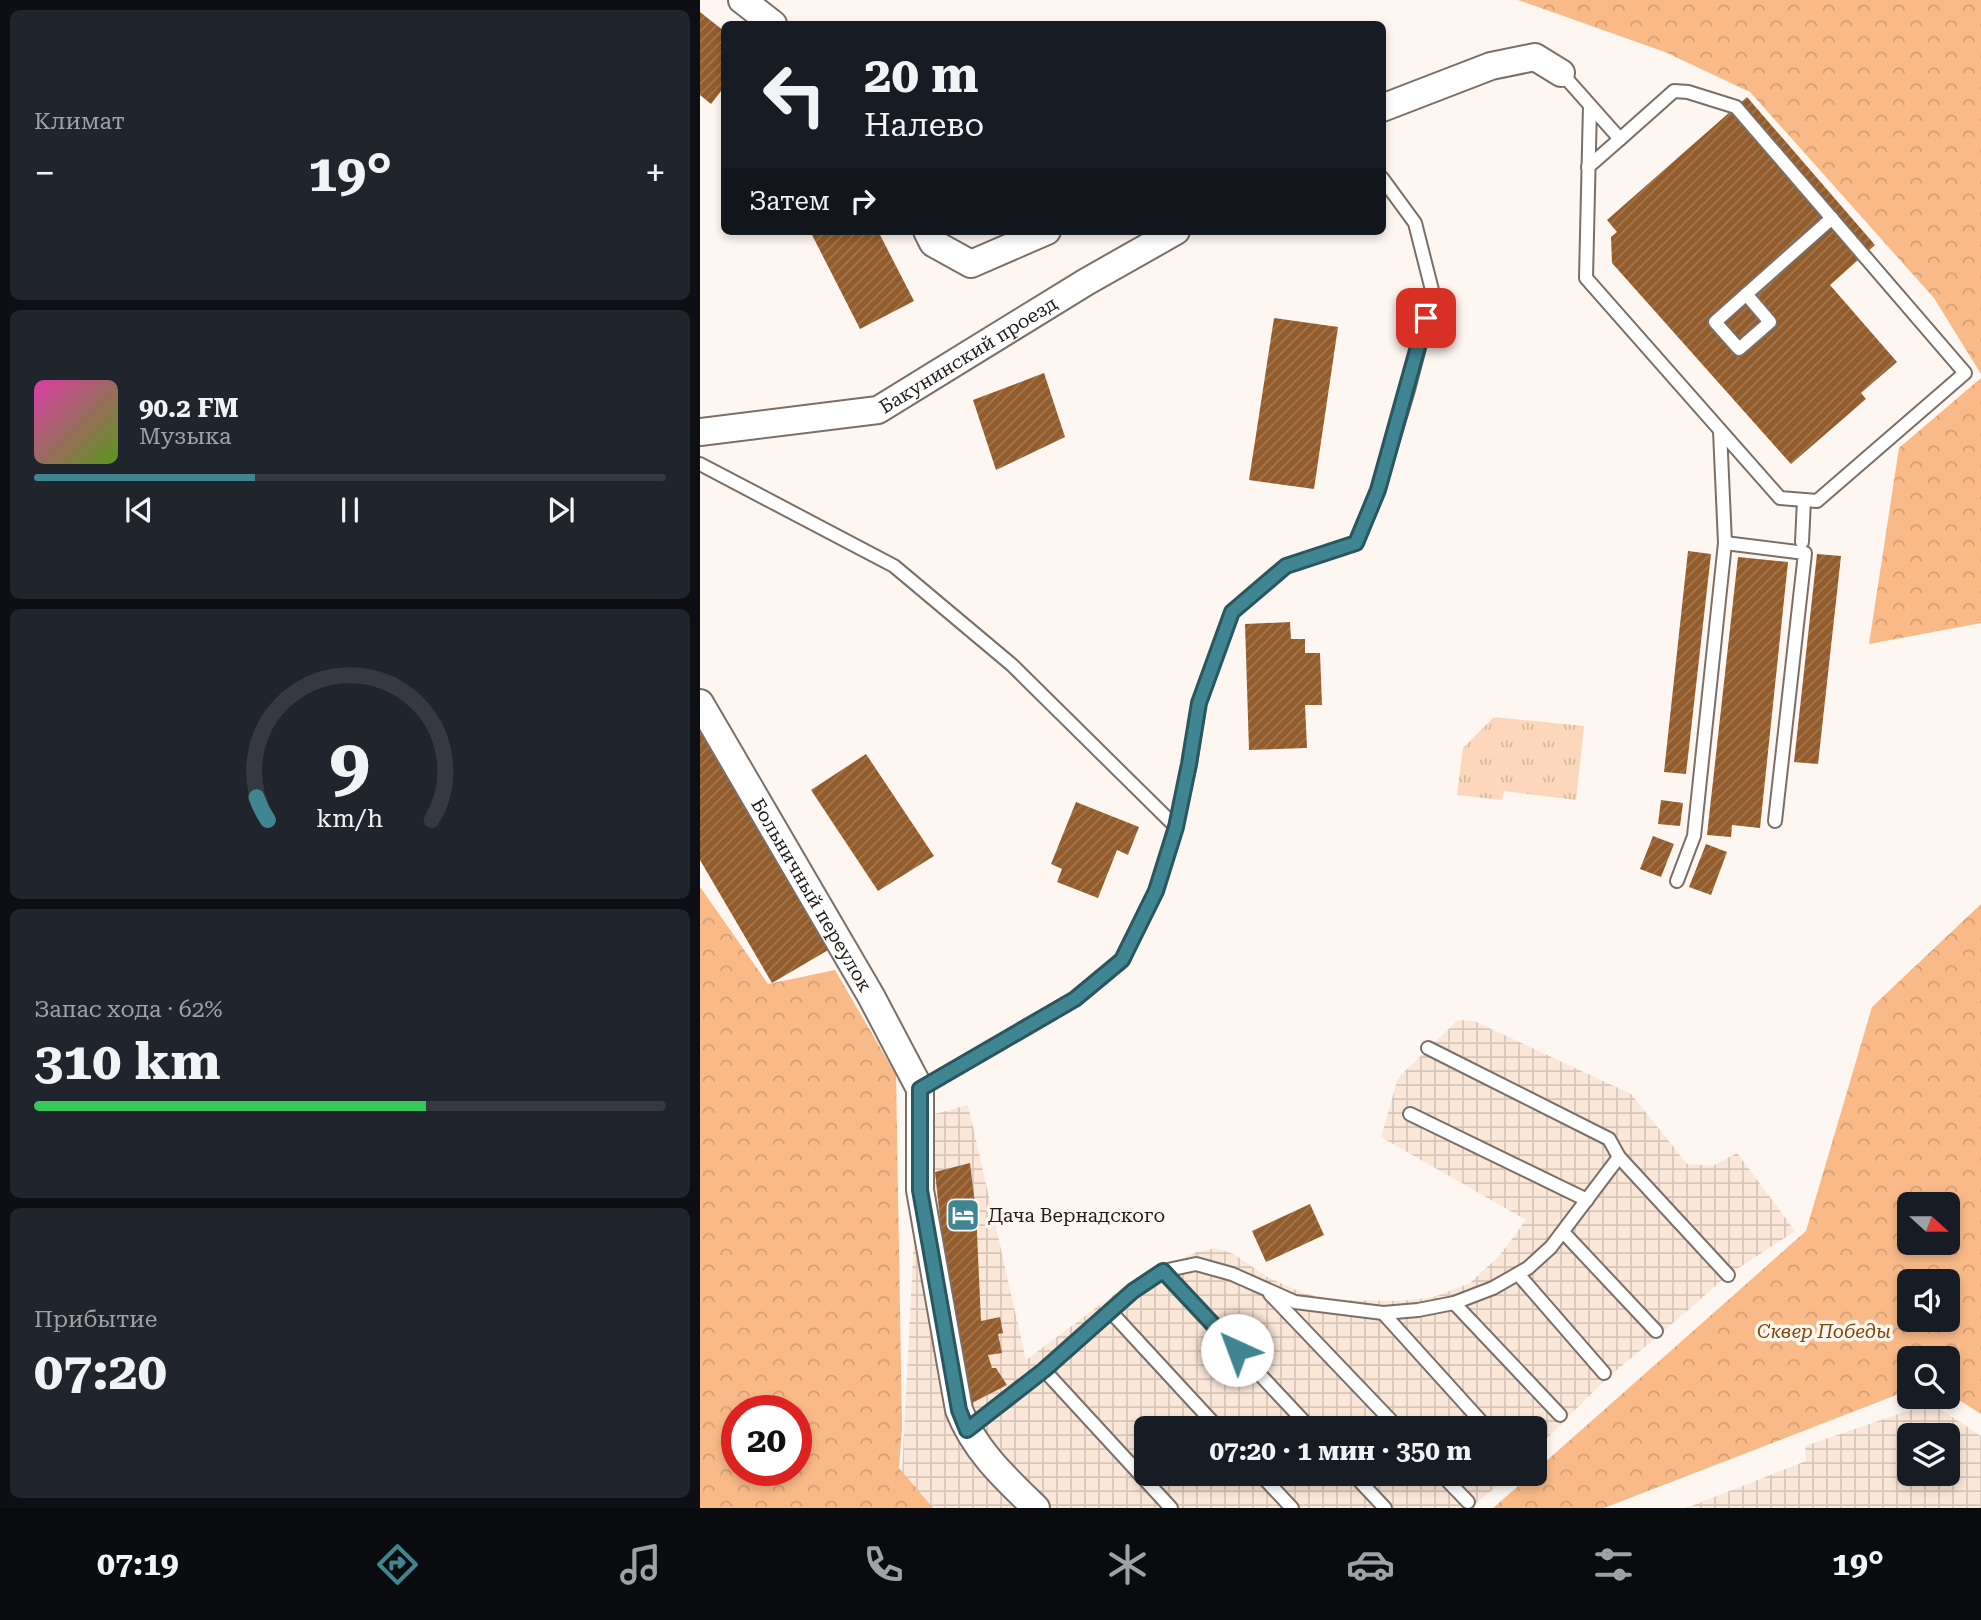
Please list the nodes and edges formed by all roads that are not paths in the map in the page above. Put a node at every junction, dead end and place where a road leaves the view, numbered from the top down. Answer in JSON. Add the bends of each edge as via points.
{"nodes":[{"id":1,"x":742,"y":0,"type":"edge"},
{"id":2,"x":769,"y":21,"type":"edge"},
{"id":3,"x":1563,"y":75,"type":"joint"},
{"id":4,"x":1590,"y":105,"type":"junction"},
{"id":5,"x":1386,"y":106,"type":"edge"},
{"id":6,"x":1620,"y":139,"type":"junction"},
{"id":7,"x":1588,"y":167,"type":"junction"},
{"id":8,"x":1386,"y":183,"type":"edge"},
{"id":9,"x":1832,"y":218,"type":"junction"},
{"id":10,"x":929,"y":235,"type":"edge"},
{"id":11,"x":1038,"y":235,"type":"edge"},
{"id":12,"x":1158,"y":235,"type":"edge"},
{"id":13,"x":1139,"y":239,"type":"edge"},
{"id":14,"x":1746,"y":294,"type":"junction"},
{"id":15,"x":1720,"y":431,"type":"junction"},
{"id":16,"x":700,"y":432,"type":"edge"},
{"id":17,"x":700,"y":464,"type":"edge"},
{"id":18,"x":1804,"y":500,"type":"junction"},
{"id":19,"x":1802,"y":542,"type":"dead end"},
{"id":20,"x":1725,"y":543,"type":"junction"},
{"id":21,"x":700,"y":703,"type":"edge"},
{"id":22,"x":1775,"y":821,"type":"dead end"},
{"id":23,"x":1176,"y":827,"type":"junction"},
{"id":24,"x":1677,"y":881,"type":"dead end"},
{"id":25,"x":1428,"y":1048,"type":"dead end"},
{"id":26,"x":920,"y":1089,"type":"junction"},
{"id":27,"x":1410,"y":1115,"type":"dead end"},
{"id":28,"x":1619,"y":1157,"type":"junction"},
{"id":29,"x":1587,"y":1200,"type":"junction"},
{"id":30,"x":1563,"y":1232,"type":"junction"},
{"id":31,"x":1163,"y":1271,"type":"junction"},
{"id":32,"x":1518,"y":1274,"type":"junction"},
{"id":33,"x":1728,"y":1275,"type":"dead end"},
{"id":34,"x":1264,"y":1289,"type":"junction"},
{"id":35,"x":1454,"y":1303,"type":"junction"},
{"id":36,"x":1110,"y":1311,"type":"junction"},
{"id":37,"x":1383,"y":1313,"type":"junction"},
{"id":38,"x":1656,"y":1331,"type":"dead end"},
{"id":39,"x":1044,"y":1370,"type":"junction"},
{"id":40,"x":1604,"y":1373,"type":"dead end"},
{"id":41,"x":1560,"y":1415,"type":"dead end"},
{"id":42,"x":1207,"y":1416,"type":"edge"},
{"id":43,"x":1299,"y":1416,"type":"edge"},
{"id":44,"x":1386,"y":1416,"type":"edge"},
{"id":45,"x":1476,"y":1416,"type":"edge"},
{"id":46,"x":967,"y":1430,"type":"junction"},
{"id":47,"x":1271,"y":1486,"type":"edge"},
{"id":48,"x":1364,"y":1486,"type":"edge"},
{"id":49,"x":1453,"y":1486,"type":"edge"},
{"id":50,"x":1468,"y":1502,"type":"dead end"},
{"id":51,"x":1035,"y":1508,"type":"edge"},
{"id":52,"x":1171,"y":1508,"type":"edge"},
{"id":53,"x":1292,"y":1508,"type":"edge"},
{"id":54,"x":1385,"y":1508,"type":"edge"}],
"edges":[{"from":1,"to":2,"type":"street"},
{"from":3,"to":4,"type":"lane"},
{"from":3,"to":5,"type":"street","via":[[1535,57],[1491,66]]},
{"from":4,"to":6,"type":"lane"},
{"from":4,"to":7,"type":"lane"},
{"from":6,"to":7,"type":"lane"},
{"from":6,"to":9,"type":"lane","via":[[1674,91],[1736,107]]},
{"from":7,"to":15,"type":"lane","via":[[1586,278]]},
{"from":8,"to":23,"type":"lane","via":[[1415,223],[1433,294],[1378,490],[1356,543],[1286,566],[1232,612],[1199,703]]},
{"from":9,"to":14,"type":"lane"},
{"from":9,"to":18,"type":"lane","via":[[1965,373],[1817,501]]},
{"from":10,"to":11,"type":"street","via":[[933,243],[971,264]]},
{"from":12,"to":13,"type":"street","name":"Бакунинский проезд"},
{"from":13,"to":16,"type":"street","name":"Бакунинский проезд","via":[[1086,282],[878,410]]},
{"from":14,"to":14,"type":"lane","via":[[1715,322],[1739,349],[1770,322]]},
{"from":15,"to":18,"type":"lane","via":[[1780,498]]},
{"from":15,"to":20,"type":"lane"},
{"from":17,"to":23,"type":"lane","via":[[894,566],[1012,665]]},
{"from":18,"to":19,"type":"lane"},
{"from":20,"to":22,"type":"lane","via":[[1805,553]]},
{"from":20,"to":24,"type":"lane","via":[[1694,836]]},
{"from":21,"to":26,"type":"street","name":"Больничный переулок"},
{"from":23,"to":26,"type":"lane","via":[[1156,891],[1122,960],[1075,999]]},
{"from":25,"to":28,"type":"lane","via":[[1609,1139]]},
{"from":26,"to":46,"type":"street","via":[[920,1190],[959,1410]]},
{"from":27,"to":29,"type":"lane"},
{"from":28,"to":29,"type":"lane"},
{"from":28,"to":33,"type":"lane"},
{"from":29,"to":30,"type":"lane"},
{"from":30,"to":32,"type":"lane"},
{"from":30,"to":38,"type":"lane"},
{"from":31,"to":34,"type":"lane","via":[[1196,1264]]},
{"from":31,"to":36,"type":"lane"},
{"from":31,"to":43,"type":"lane"},
{"from":32,"to":35,"type":"lane"},
{"from":32,"to":40,"type":"lane"},
{"from":34,"to":37,"type":"lane","via":[[1295,1302]]},
{"from":34,"to":44,"type":"lane"},
{"from":35,"to":37,"type":"lane"},
{"from":35,"to":41,"type":"lane"},
{"from":36,"to":39,"type":"lane"},
{"from":36,"to":42,"type":"lane"},
{"from":37,"to":45,"type":"lane"},
{"from":39,"to":46,"type":"lane"},
{"from":39,"to":52,"type":"lane"},
{"from":46,"to":51,"type":"street","via":[[986,1459]]},
{"from":47,"to":53,"type":"lane"},
{"from":48,"to":54,"type":"lane"},
{"from":49,"to":50,"type":"lane"}]}
